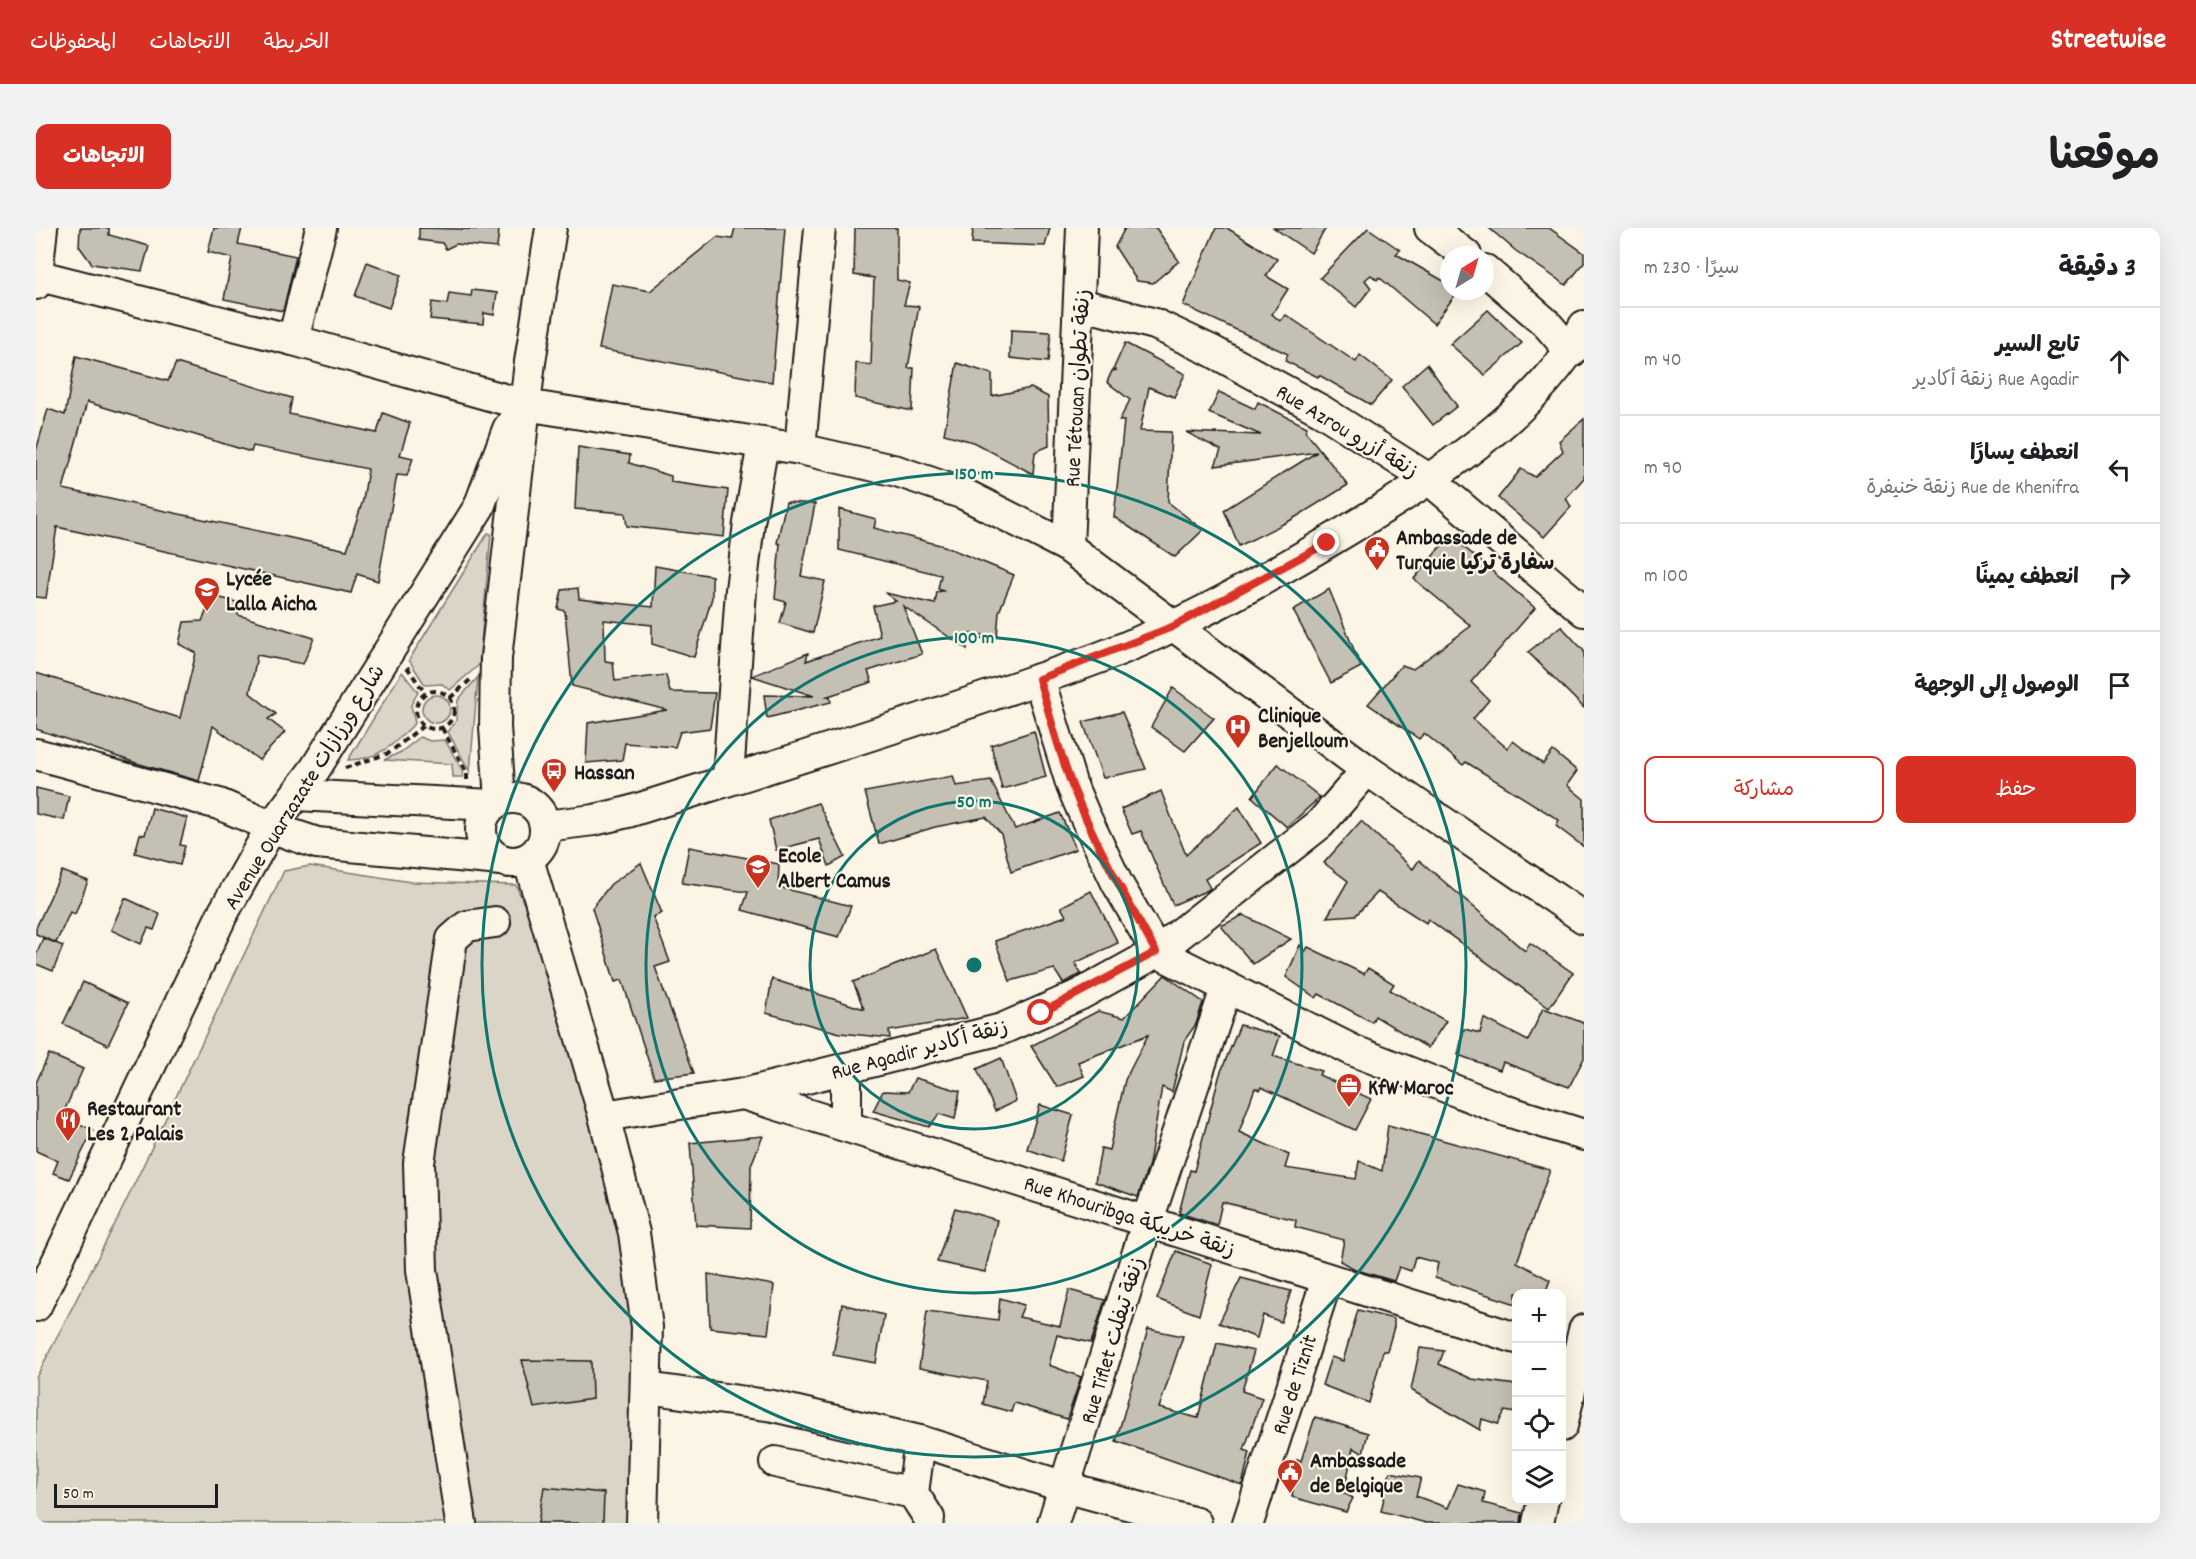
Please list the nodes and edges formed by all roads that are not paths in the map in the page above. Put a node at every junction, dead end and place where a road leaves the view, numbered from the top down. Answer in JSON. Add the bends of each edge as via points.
{"nodes":[{"id":1,"x":42,"y":228,"type":"edge"},
{"id":2,"x":321,"y":228,"type":"edge"},
{"id":3,"x":551,"y":228,"type":"edge"},
{"id":4,"x":820,"y":228,"type":"edge"},
{"id":5,"x":1082,"y":228,"type":"edge"},
{"id":6,"x":1430,"y":228,"type":"edge"},
{"id":7,"x":1454,"y":246,"type":"edge"},
{"id":8,"x":37,"y":278,"type":"edge"},
{"id":9,"x":1494,"y":278,"type":"edge"},
{"id":10,"x":1080,"y":304,"type":"junction"},
{"id":11,"x":293,"y":340,"type":"junction"},
{"id":12,"x":1580,"y":341,"type":"edge"},
{"id":13,"x":525,"y":405,"type":"junction"},
{"id":14,"x":763,"y":444,"type":"junction"},
{"id":15,"x":800,"y":449,"type":"junction"},
{"id":16,"x":1430,"y":480,"type":"junction"},
{"id":17,"x":1068,"y":547,"type":"junction"},
{"id":18,"x":1584,"y":611,"type":"edge"},
{"id":19,"x":1172,"y":627,"type":"junction"},
{"id":20,"x":1039,"y":679,"type":"junction"},
{"id":21,"x":36,"y":754,"type":"edge"},
{"id":22,"x":1367,"y":770,"type":"junction"},
{"id":23,"x":728,"y":778,"type":"junction"},
{"id":24,"x":296,"y":795,"type":"junction"},
{"id":25,"x":486,"y":803,"type":"junction"},
{"id":26,"x":272,"y":826,"type":"junction"},
{"id":27,"x":545,"y":826,"type":"junction"},
{"id":28,"x":514,"y":859,"type":"junction"},
{"id":29,"x":1584,"y":918,"type":"edge"},
{"id":30,"x":495,"y":922,"type":"dead end"},
{"id":31,"x":1156,"y":952,"type":"junction"},
{"id":32,"x":1226,"y":989,"type":"junction"},
{"id":33,"x":846,"y":1068,"type":"junction"},
{"id":34,"x":743,"y":1094,"type":"junction"},
{"id":35,"x":604,"y":1116,"type":"junction"},
{"id":36,"x":846,"y":1126,"type":"junction"},
{"id":37,"x":1584,"y":1135,"type":"edge"},
{"id":38,"x":1148,"y":1220,"type":"junction"},
{"id":39,"x":1327,"y":1279,"type":"junction"},
{"id":40,"x":36,"y":1306,"type":"edge"},
{"id":41,"x":1512,"y":1337,"type":"edge"},
{"id":42,"x":1575,"y":1347,"type":"edge"},
{"id":43,"x":647,"y":1388,"type":"junction"},
{"id":44,"x":1566,"y":1402,"type":"edge"},
{"id":45,"x":920,"y":1441,"type":"junction"},
{"id":46,"x":775,"y":1462,"type":"dead end"},
{"id":47,"x":1065,"y":1487,"type":"junction"},
{"id":48,"x":913,"y":1493,"type":"junction"},
{"id":49,"x":1543,"y":1505,"type":"edge"},
{"id":50,"x":929,"y":1518,"type":"dead end"},
{"id":51,"x":461,"y":1523,"type":"edge"},
{"id":52,"x":642,"y":1523,"type":"edge"},
{"id":53,"x":1053,"y":1523,"type":"edge"},
{"id":54,"x":1196,"y":1523,"type":"edge"},
{"id":55,"x":1248,"y":1523,"type":"edge"},
{"id":56,"x":1538,"y":1523,"type":"edge"}],
"edges":[{"from":1,"to":8,"type":"street"},
{"from":2,"to":11,"type":"street"},
{"from":3,"to":13,"type":"street"},
{"from":4,"to":15,"type":"street"},
{"from":5,"to":10,"type":"street","name":"Rue Tétouan زنقة تطوان"},
{"from":6,"to":7,"type":"street"},
{"from":8,"to":11,"type":"street"},
{"from":9,"to":12,"type":"street","via":[[1546,323]]},
{"from":10,"to":16,"type":"street","name":"Rue Azrou زنقة أزرو","via":[[1155,324],[1210,350],[1322,411]]},
{"from":10,"to":17,"type":"street","name":"Rue Tétouan زنقة تطوان"},
{"from":11,"to":13,"type":"street"},
{"from":12,"to":16,"type":"street","via":[[1504,420]]},
{"from":13,"to":14,"type":"street"},
{"from":13,"to":24,"type":"street","name":"Avenue Ouarzazate شارع ورزازات","via":[[508,429],[479,507]]},
{"from":13,"to":25,"type":"street","via":[[496,658],[495,727]]},
{"from":14,"to":15,"type":"street"},
{"from":14,"to":23,"type":"street","via":[[741,590]]},
{"from":15,"to":17,"type":"street","via":[[936,484],[1008,515]]},
{"from":16,"to":18,"type":"street","name":"Rue Azrou زنقة أزرو"},
{"from":16,"to":19,"type":"street","via":[[1327,543]]},
{"from":17,"to":19,"type":"street"},
{"from":19,"to":20,"type":"street"},
{"from":19,"to":22,"type":"street"},
{"from":20,"to":23,"type":"street"},
{"from":20,"to":31,"type":"street","via":[[1084,814]]},
{"from":21,"to":26,"type":"street","via":[[219,804]]},
{"from":22,"to":29,"type":"street"},
{"from":22,"to":31,"type":"street","name":"Rue Agadir زنقة أكادير","via":[[1320,824]]},
{"from":23,"to":27,"type":"street","via":[[611,817]]},
{"from":24,"to":25,"type":"street"},
{"from":24,"to":26,"type":"street","name":"Avenue Ouarzazate شارع ورزازات"},
{"from":25,"to":27,"type":"street","via":[[524,800],[542,814]]},
{"from":25,"to":28,"type":"street","via":[[482,835],[490,852]]},
{"from":26,"to":28,"type":"street","via":[[316,843]]},
{"from":26,"to":40,"type":"street","name":"Avenue Ouarzazate شارع ورزازات","via":[[203,952]]},
{"from":27,"to":28,"type":"street","via":[[542,845]]},
{"from":28,"to":35,"type":"street"},
{"from":30,"to":51,"type":"street","via":[[467,926],[452,939],[419,1163],[422,1270]]},
{"from":31,"to":32,"type":"street"},
{"from":31,"to":33,"type":"street","name":"Rue Agadir زنقة أكادير","via":[[1079,995],[1002,1029]]},
{"from":32,"to":37,"type":"street","via":[[1352,1050],[1507,1111]]},
{"from":32,"to":38,"type":"street","name":"Rue Tiflet زنقة تيفلت"},
{"from":33,"to":34,"type":"street","name":"Rue Agadir زنقة أكادير"},
{"from":33,"to":36,"type":"street"},
{"from":34,"to":35,"type":"street","name":"Rue Agadir زنقة أكادير"},
{"from":34,"to":36,"type":"street","name":"Rue Khouribga زنقة خريبكة"},
{"from":35,"to":43,"type":"street","via":[[642,1279]]},
{"from":36,"to":38,"type":"street","name":"Rue Khouribga زنقة خريبكة"},
{"from":38,"to":39,"type":"street","name":"Rue Khouribga زنقة خريبكة"},
{"from":38,"to":47,"type":"street","name":"Rue Tiflet زنقة تيفلت"},
{"from":39,"to":41,"type":"street","name":"Rue Khouribga زنقة خريبكة"},
{"from":39,"to":55,"type":"street","name":"Rue de Tiznit"},
{"from":42,"to":44,"type":"street"},
{"from":43,"to":45,"type":"street","via":[[773,1406]]},
{"from":43,"to":52,"type":"street"},
{"from":45,"to":47,"type":"street"},
{"from":45,"to":48,"type":"street"},
{"from":46,"to":48,"type":"street"},
{"from":47,"to":53,"type":"street","name":"Rue Tiflet زنقة تيفلت"},
{"from":47,"to":54,"type":"street"},
{"from":48,"to":50,"type":"street"},
{"from":49,"to":56,"type":"street"}]}
